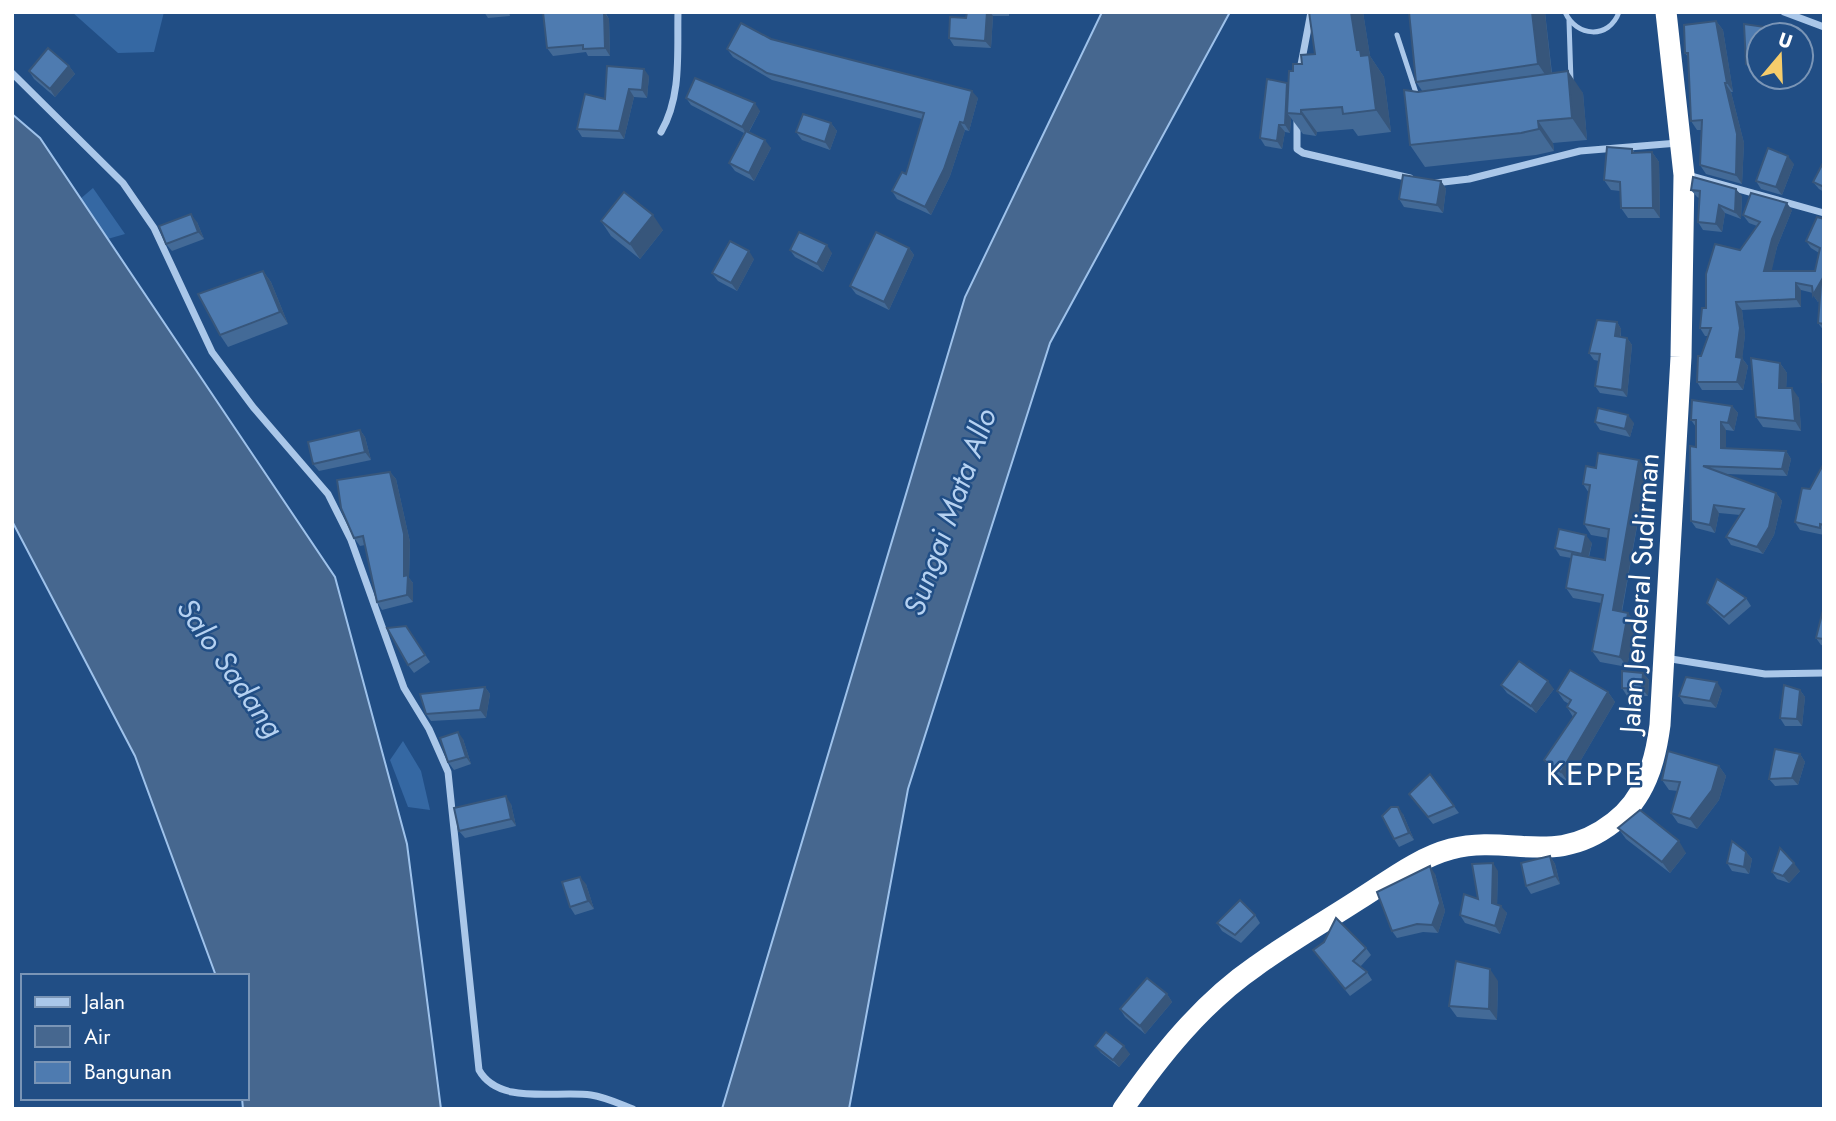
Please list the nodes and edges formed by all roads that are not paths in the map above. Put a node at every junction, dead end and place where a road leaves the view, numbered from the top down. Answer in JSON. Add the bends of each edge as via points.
{"nodes":[{"id":1,"x":678,"y":12,"type":"edge"},
{"id":2,"x":1311,"y":12,"type":"edge"},
{"id":3,"x":1564,"y":12,"type":"edge"},
{"id":4,"x":1619,"y":12,"type":"edge"},
{"id":5,"x":1666,"y":12,"type":"edge"},
{"id":6,"x":1784,"y":12,"type":"edge"},
{"id":7,"x":1569,"y":21,"type":"junction"},
{"id":8,"x":1824,"y":27,"type":"edge"},
{"id":9,"x":1397,"y":35,"type":"dead end"},
{"id":10,"x":12,"y":73,"type":"edge"},
{"id":11,"x":1299,"y":78,"type":"edge"},
{"id":12,"x":1563,"y":90,"type":"edge"},
{"id":13,"x":1419,"y":103,"type":"edge"},
{"id":14,"x":1297,"y":109,"type":"edge"},
{"id":15,"x":661,"y":132,"type":"dead end"},
{"id":16,"x":1679,"y":143,"type":"junction"},
{"id":17,"x":1684,"y":175,"type":"junction"},
{"id":18,"x":1413,"y":179,"type":"edge"},
{"id":19,"x":1427,"y":182,"type":"edge"},
{"id":20,"x":1824,"y":213,"type":"edge"},
{"id":21,"x":1664,"y":658,"type":"junction"},
{"id":22,"x":1824,"y":673,"type":"edge"},
{"id":23,"x":633,"y":1109,"type":"edge"},
{"id":24,"x":1123,"y":1109,"type":"edge"}],
"edges":[{"from":1,"to":15,"type":"street","via":[[676,84],[671,115]]},
{"from":2,"to":11,"type":"street"},
{"from":3,"to":7,"type":"lane"},
{"from":4,"to":7,"type":"lane","via":[[1611,26],[1594,33]]},
{"from":5,"to":16,"type":"highway","name":"Jalan Jenderal Sudirman"},
{"from":6,"to":8,"type":"street"},
{"from":7,"to":12,"type":"lane","via":[[1573,76]]},
{"from":9,"to":13,"type":"lane"},
{"from":10,"to":23,"type":"street","via":[[123,183],[154,228],[212,352],[340,514],[404,688],[448,772],[479,1070],[484,1079],[492,1087],[510,1092],[593,1095]]},
{"from":14,"to":18,"type":"street","via":[[1296,143],[1303,153]]},
{"from":16,"to":17,"type":"highway","name":"Jalan Jenderal Sudirman"},
{"from":16,"to":19,"type":"street","via":[[1580,151],[1469,179]]},
{"from":17,"to":20,"type":"street"},
{"from":17,"to":21,"type":"highway","name":"Jalan Jenderal Sudirman","via":[[1681,358]]},
{"from":21,"to":22,"type":"street","via":[[1765,674]]},
{"from":21,"to":24,"type":"highway","name":"Jalan Jenderal Sudirman","via":[[1656,752],[1640,793],[1613,823],[1572,845],[1539,849],[1474,846],[1428,857],[1254,967],[1170,1044]]}]}
